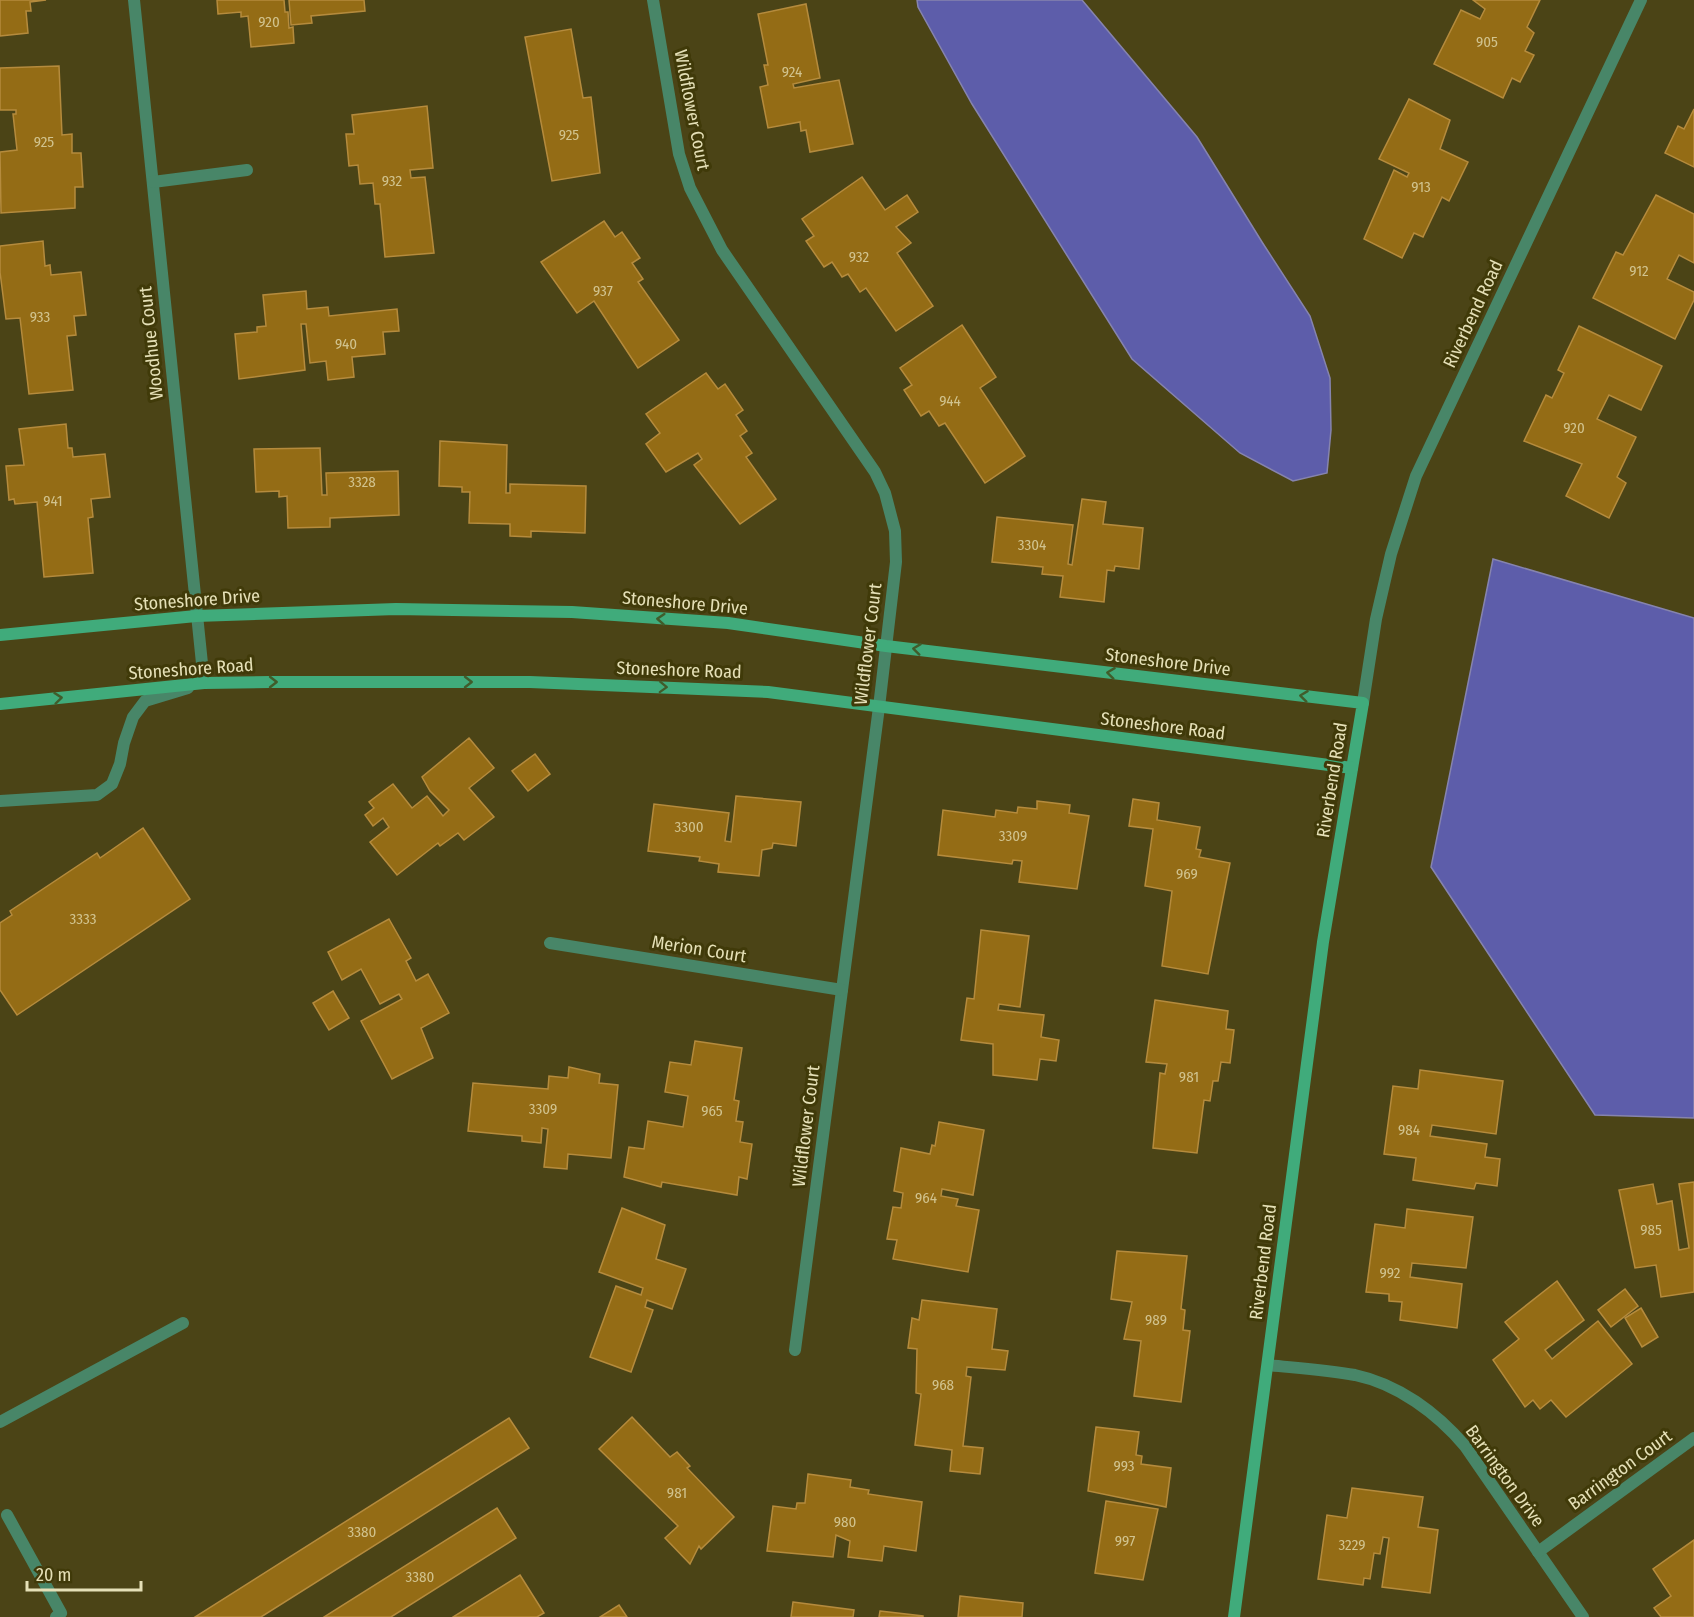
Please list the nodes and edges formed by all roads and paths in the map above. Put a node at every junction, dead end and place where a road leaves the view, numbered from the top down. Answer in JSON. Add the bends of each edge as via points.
{"nodes":[{"id":1,"x":134,"y":0,"type":"edge"},
{"id":2,"x":653,"y":0,"type":"edge"},
{"id":3,"x":1641,"y":0,"type":"edge"},
{"id":4,"x":247,"y":170,"type":"dead end"},
{"id":5,"x":153,"y":182,"type":"junction"},
{"id":6,"x":196,"y":616,"type":"junction"},
{"id":7,"x":0,"y":635,"type":"edge"},
{"id":8,"x":886,"y":645,"type":"junction"},
{"id":9,"x":204,"y":683,"type":"junction"},
{"id":10,"x":0,"y":704,"type":"edge"},
{"id":11,"x":1363,"y":704,"type":"junction"},
{"id":12,"x":879,"y":707,"type":"junction"},
{"id":13,"x":1352,"y":768,"type":"junction"},
{"id":14,"x":0,"y":801,"type":"edge"},
{"id":15,"x":550,"y":943,"type":"dead end"},
{"id":16,"x":842,"y":990,"type":"junction"},
{"id":17,"x":183,"y":1323,"type":"dead end"},
{"id":18,"x":795,"y":1350,"type":"dead end"},
{"id":19,"x":1268,"y":1365,"type":"junction"},
{"id":20,"x":0,"y":1422,"type":"edge"},
{"id":21,"x":1694,"y":1438,"type":"edge"},
{"id":22,"x":2,"y":1513,"type":"edge"},
{"id":23,"x":1538,"y":1552,"type":"junction"},
{"id":24,"x":56,"y":1617,"type":"edge"},
{"id":25,"x":1234,"y":1617,"type":"edge"},
{"id":26,"x":1583,"y":1617,"type":"edge"}],
"edges":[{"from":1,"to":5,"type":"street","name":"Woodhue Court"},
{"from":2,"to":8,"type":"street","name":"Wildflower Court","via":[[679,154],[690,188],[722,250],[875,472],[885,493],[895,531],[896,562]]},
{"from":3,"to":11,"type":"street","name":"Riverbend Road","via":[[1416,476],[1376,618]]},
{"from":4,"to":5,"type":"street"},
{"from":5,"to":6,"type":"street","name":"Woodhue Court"},
{"from":6,"to":7,"type":"street","name":"Stoneshore Drive"},
{"from":8,"to":6,"type":"street","name":"Stoneshore Drive","one_way":true,"via":[[728,623],[572,612],[396,609]]},
{"from":6,"to":9,"type":"street","name":"Woodhue Court"},
{"from":11,"to":8,"type":"street","name":"Stoneshore Drive","one_way":true},
{"from":8,"to":12,"type":"street","name":"Wildflower Court"},
{"from":10,"to":9,"type":"street","name":"Stoneshore Road","one_way":true},
{"from":9,"to":12,"type":"street","name":"Stoneshore Road","one_way":true,"via":[[530,682],[768,692]]},
{"from":9,"to":14,"type":"street","via":[[145,701],[133,717],[112,784],[97,795]]},
{"from":11,"to":13,"type":"street","name":"Riverbend Road"},
{"from":12,"to":13,"type":"street","name":"Stoneshore Road"},
{"from":12,"to":16,"type":"street","name":"Wildflower Court"},
{"from":13,"to":19,"type":"street","name":"Riverbend Road","via":[[1323,942]]},
{"from":15,"to":16,"type":"street","name":"Merion Court"},
{"from":16,"to":18,"type":"street","name":"Wildflower Court"},
{"from":17,"to":20,"type":"street"},
{"from":19,"to":23,"type":"street","name":"Barrington Drive","via":[[1356,1375],[1395,1389],[1423,1406],[1465,1446]]},
{"from":19,"to":25,"type":"street","name":"Riverbend Road"},
{"from":21,"to":23,"type":"street","name":"Barrington Court"},
{"from":22,"to":24,"type":"street","via":[[62,1613]]},
{"from":23,"to":26,"type":"street","name":"Barrington Drive"}]}
